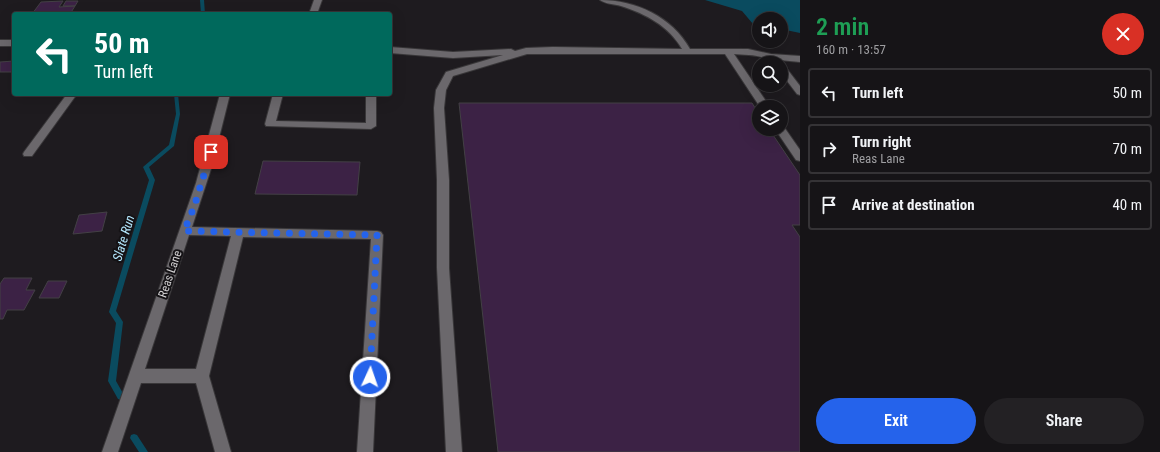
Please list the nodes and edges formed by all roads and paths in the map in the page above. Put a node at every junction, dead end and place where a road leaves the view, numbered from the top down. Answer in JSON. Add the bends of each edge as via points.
{"nodes":[{"id":1,"x":318,"y":0,"type":"edge"},
{"id":2,"x":604,"y":0,"type":"edge"},
{"id":3,"x":313,"y":12,"type":"edge"},
{"id":4,"x":0,"y":42,"type":"edge"},
{"id":5,"x":12,"y":43,"type":"edge"},
{"id":6,"x":392,"y":50,"type":"edge"},
{"id":7,"x":526,"y":51,"type":"junction"},
{"id":8,"x":688,"y":52,"type":"junction"},
{"id":9,"x":728,"y":52,"type":"junction"},
{"id":10,"x":761,"y":56,"type":"edge"},
{"id":11,"x":788,"y":59,"type":"edge"},
{"id":12,"x":800,"y":59,"type":"edge"},
{"id":13,"x":788,"y":76,"type":"edge"},
{"id":14,"x":800,"y":92,"type":"edge"},
{"id":15,"x":71,"y":96,"type":"edge"},
{"id":16,"x":225,"y":96,"type":"edge"},
{"id":17,"x":277,"y":96,"type":"edge"},
{"id":18,"x":371,"y":96,"type":"edge"},
{"id":19,"x":760,"y":100,"type":"edge"},
{"id":20,"x":785,"y":136,"type":"edge"},
{"id":21,"x":28,"y":154,"type":"dead end"},
{"id":22,"x":800,"y":158,"type":"edge"},
{"id":23,"x":184,"y":231,"type":"junction"},
{"id":24,"x":238,"y":232,"type":"junction"},
{"id":25,"x":136,"y":376,"type":"junction"},
{"id":26,"x":202,"y":376,"type":"junction"},
{"id":27,"x":110,"y":452,"type":"edge"},
{"id":28,"x":223,"y":452,"type":"edge"},
{"id":29,"x":365,"y":452,"type":"edge"},
{"id":30,"x":454,"y":452,"type":"edge"}],
"edges":[{"from":1,"to":3,"type":"street"},
{"from":2,"to":8,"type":"street","via":[[641,10],[676,34]]},
{"from":4,"to":5,"type":"street"},
{"from":6,"to":7,"type":"street","via":[[453,55]]},
{"from":7,"to":8,"type":"street"},
{"from":7,"to":30,"type":"street","via":[[449,74],[441,90],[439,108],[443,180],[443,268]]},
{"from":8,"to":9,"type":"street"},
{"from":9,"to":10,"type":"street","via":[[748,52]]},
{"from":9,"to":19,"type":"street"},
{"from":11,"to":12,"type":"street"},
{"from":13,"to":14,"type":"street"},
{"from":15,"to":21,"type":"street"},
{"from":16,"to":23,"type":"street","name":"Reas Lane","via":[[215,138]]},
{"from":17,"to":18,"type":"street","via":[[270,124],[371,126]]},
{"from":20,"to":22,"type":"street"},
{"from":23,"to":24,"type":"street"},
{"from":23,"to":25,"type":"street","name":"Reas Lane"},
{"from":24,"to":26,"type":"street"},
{"from":24,"to":29,"type":"street","via":[[377,235]]},
{"from":25,"to":26,"type":"street"},
{"from":25,"to":27,"type":"street","name":"Reas Lane"},
{"from":26,"to":28,"type":"street"}]}
